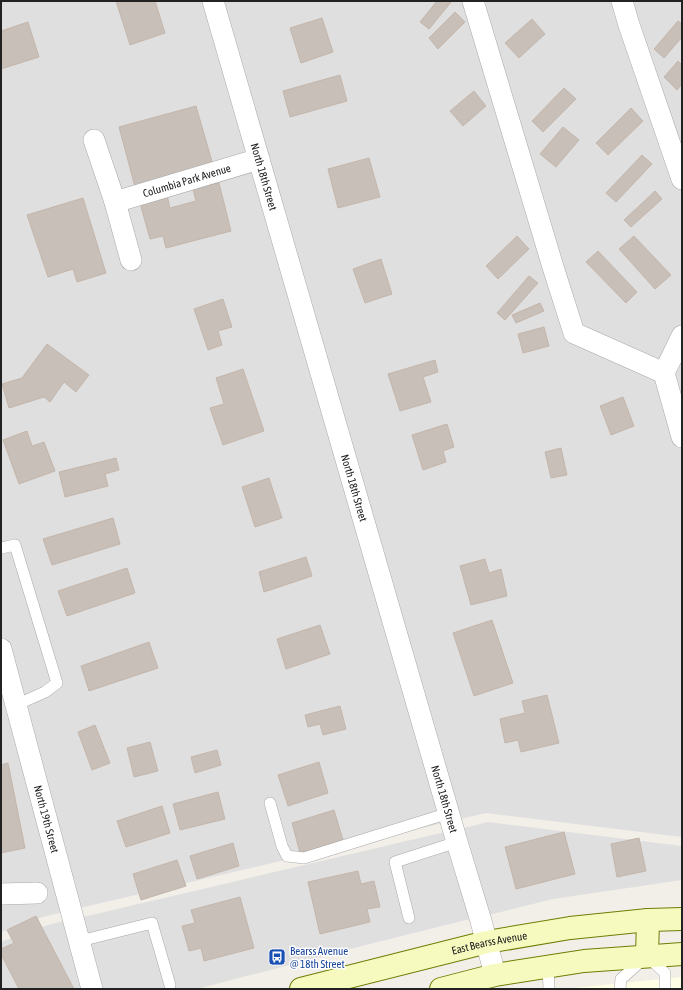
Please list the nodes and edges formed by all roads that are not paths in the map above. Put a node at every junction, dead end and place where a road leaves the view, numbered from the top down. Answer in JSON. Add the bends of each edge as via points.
{"nodes":[{"id":1,"x":213,"y":1,"type":"edge"},
{"id":2,"x":473,"y":1,"type":"edge"},
{"id":3,"x":622,"y":1,"type":"edge"},
{"id":4,"x":94,"y":140,"type":"dead end"},
{"id":5,"x":259,"y":159,"type":"junction"},
{"id":6,"x":682,"y":179,"type":"edge"},
{"id":7,"x":115,"y":202,"type":"junction"},
{"id":8,"x":131,"y":260,"type":"dead end"},
{"id":9,"x":682,"y":336,"type":"edge"},
{"id":10,"x":664,"y":373,"type":"junction"},
{"id":11,"x":682,"y":437,"type":"edge"},
{"id":12,"x":1,"y":548,"type":"edge"},
{"id":13,"x":1,"y":649,"type":"edge"},
{"id":14,"x":16,"y":705,"type":"junction"},
{"id":15,"x":270,"y":803,"type":"dead end"},
{"id":16,"x":450,"y":813,"type":"junction"},
{"id":17,"x":457,"y":842,"type":"junction"},
{"id":18,"x":37,"y":892,"type":"dead end"},
{"id":19,"x":1,"y":894,"type":"edge"},
{"id":20,"x":409,"y":918,"type":"dead end"},
{"id":21,"x":682,"y":919,"type":"edge"},
{"id":22,"x":648,"y":920,"type":"junction"},
{"id":23,"x":80,"y":941,"type":"junction"},
{"id":24,"x":487,"y":942,"type":"junction"},
{"id":25,"x":682,"y":954,"type":"edge"},
{"id":26,"x":647,"y":956,"type":"junction"},
{"id":27,"x":548,"y":967,"type":"junction"},
{"id":28,"x":495,"y":975,"type":"junction"},
{"id":29,"x":170,"y":985,"type":"dead end"},
{"id":30,"x":92,"y":989,"type":"edge"},
{"id":31,"x":301,"y":989,"type":"edge"},
{"id":32,"x":441,"y":989,"type":"edge"},
{"id":33,"x":549,"y":989,"type":"edge"},
{"id":34,"x":620,"y":989,"type":"edge"},
{"id":35,"x":665,"y":989,"type":"edge"}],
"edges":[{"from":1,"to":5,"type":"street","name":"North 18th Street"},
{"from":2,"to":10,"type":"street","via":[[574,333]]},
{"from":3,"to":6,"type":"street"},
{"from":4,"to":7,"type":"street"},
{"from":5,"to":7,"type":"street","name":"Columbia Park Avenue"},
{"from":5,"to":16,"type":"street","name":"North 18th Street"},
{"from":7,"to":8,"type":"street"},
{"from":9,"to":10,"type":"street"},
{"from":10,"to":11,"type":"street"},
{"from":12,"to":14,"type":"lane","via":[[15,545],[57,683],[45,692]]},
{"from":13,"to":14,"type":"street","name":"North 19th Street"},
{"from":14,"to":23,"type":"street","name":"North 19th Street"},
{"from":15,"to":16,"type":"lane","via":[[287,856],[304,858]]},
{"from":16,"to":17,"type":"street","name":"North 18th Street"},
{"from":17,"to":20,"type":"lane","via":[[395,862]]},
{"from":17,"to":24,"type":"street","name":"North 18th Street"},
{"from":18,"to":19,"type":"street"},
{"from":21,"to":22,"type":"main road","name":"East Bearss Avenue"},
{"from":22,"to":24,"type":"main road","name":"East Bearss Avenue","via":[[570,928]]},
{"from":22,"to":26,"type":"main road"},
{"from":23,"to":29,"type":"lane","via":[[152,922]]},
{"from":23,"to":30,"type":"street","name":"North 19th Street"},
{"from":24,"to":28,"type":"street","name":"North 18th Street"},
{"from":24,"to":31,"type":"main road","name":"East Bearss Avenue"},
{"from":25,"to":26,"type":"main road"},
{"from":26,"to":27,"type":"main road"},
{"from":26,"to":34,"type":"lane","via":[[621,979]]},
{"from":26,"to":35,"type":"lane","via":[[665,973]]},
{"from":27,"to":28,"type":"main road"},
{"from":27,"to":33,"type":"lane"},
{"from":28,"to":32,"type":"main road"}]}
